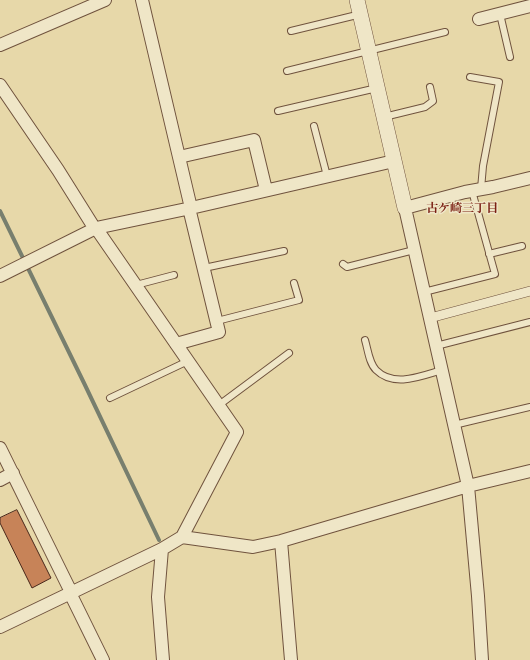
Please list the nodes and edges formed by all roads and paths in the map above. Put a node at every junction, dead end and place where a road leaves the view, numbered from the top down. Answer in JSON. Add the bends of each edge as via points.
{"nodes":[{"id":1,"x":105,"y":0,"type":"edge"},
{"id":2,"x":142,"y":0,"type":"edge"},
{"id":3,"x":530,"y":6,"type":"edge"},
{"id":4,"x":359,"y":7,"type":"edge"},
{"id":5,"x":500,"y":14,"type":"junction"},
{"id":6,"x":479,"y":19,"type":"dead end"},
{"id":7,"x":290,"y":31,"type":"dead end"},
{"id":8,"x":445,"y":32,"type":"dead end"},
{"id":9,"x":0,"y":45,"type":"edge"},
{"id":10,"x":369,"y":51,"type":"junction"},
{"id":11,"x":510,"y":57,"type":"dead end"},
{"id":12,"x":287,"y":71,"type":"dead end"},
{"id":13,"x":470,"y":77,"type":"dead end"},
{"id":14,"x":0,"y":86,"type":"edge"},
{"id":15,"x":430,"y":87,"type":"dead end"},
{"id":16,"x":377,"y":88,"type":"junction"},
{"id":17,"x":278,"y":111,"type":"dead end"},
{"id":18,"x":384,"y":117,"type":"junction"},
{"id":19,"x":314,"y":126,"type":"dead end"},
{"id":20,"x":179,"y":157,"type":"junction"},
{"id":21,"x":394,"y":161,"type":"junction"},
{"id":22,"x":327,"y":176,"type":"junction"},
{"id":23,"x":530,"y":178,"type":"edge"},
{"id":24,"x":266,"y":190,"type":"junction"},
{"id":25,"x":476,"y":190,"type":"junction"},
{"id":26,"x":190,"y":208,"type":"junction"},
{"id":27,"x":405,"y":208,"type":"junction"},
{"id":28,"x":96,"y":228,"type":"junction"},
{"id":29,"x":522,"y":246,"type":"dead end"},
{"id":30,"x":414,"y":250,"type":"junction"},
{"id":31,"x":284,"y":251,"type":"dead end"},
{"id":32,"x":489,"y":254,"type":"junction"},
{"id":33,"x":343,"y":264,"type":"dead end"},
{"id":34,"x":204,"y":268,"type":"junction"},
{"id":35,"x":174,"y":275,"type":"dead end"},
{"id":36,"x":0,"y":276,"type":"edge"},
{"id":37,"x":294,"y":283,"type":"dead end"},
{"id":38,"x":136,"y":285,"type":"junction"},
{"id":39,"x":530,"y":291,"type":"edge"},
{"id":40,"x":424,"y":292,"type":"junction"},
{"id":41,"x":430,"y":318,"type":"junction"},
{"id":42,"x":217,"y":321,"type":"junction"},
{"id":43,"x":530,"y":322,"type":"edge"},
{"id":44,"x":365,"y":340,"type":"dead end"},
{"id":45,"x":176,"y":344,"type":"junction"},
{"id":46,"x":436,"y":346,"type":"junction"},
{"id":47,"x":289,"y":352,"type":"dead end"},
{"id":48,"x":188,"y":361,"type":"junction"},
{"id":49,"x":442,"y":370,"type":"junction"},
{"id":50,"x":110,"y":398,"type":"dead end"},
{"id":51,"x":219,"y":405,"type":"junction"},
{"id":52,"x":530,"y":407,"type":"edge"},
{"id":53,"x":454,"y":425,"type":"junction"},
{"id":54,"x":0,"y":448,"type":"edge"},
{"id":55,"x":530,"y":471,"type":"edge"},
{"id":56,"x":12,"y":473,"type":"junction"},
{"id":57,"x":0,"y":480,"type":"edge"},
{"id":58,"x":468,"y":486,"type":"junction"},
{"id":59,"x":182,"y":537,"type":"junction"},
{"id":60,"x":281,"y":542,"type":"junction"},
{"id":61,"x":162,"y":549,"type":"junction"},
{"id":62,"x":70,"y":593,"type":"junction"},
{"id":63,"x":0,"y":627,"type":"edge"},
{"id":64,"x":103,"y":660,"type":"edge"},
{"id":65,"x":163,"y":660,"type":"edge"},
{"id":66,"x":291,"y":660,"type":"edge"},
{"id":67,"x":482,"y":660,"type":"edge"}],
"edges":[{"from":1,"to":9,"type":"street"},
{"from":2,"to":20,"type":"street"},
{"from":3,"to":5,"type":"street"},
{"from":4,"to":7,"type":"lane"},
{"from":4,"to":10,"type":"street"},
{"from":5,"to":6,"type":"street"},
{"from":5,"to":11,"type":"lane"},
{"from":8,"to":10,"type":"lane"},
{"from":10,"to":12,"type":"lane"},
{"from":10,"to":16,"type":"street"},
{"from":13,"to":25,"type":"lane","via":[[499,82],[484,166]]},
{"from":14,"to":28,"type":"street"},
{"from":15,"to":18,"type":"lane","via":[[433,101],[425,107]]},
{"from":16,"to":17,"type":"lane"},
{"from":16,"to":18,"type":"street"},
{"from":18,"to":21,"type":"street"},
{"from":19,"to":22,"type":"lane"},
{"from":20,"to":24,"type":"street","via":[[254,140]]},
{"from":20,"to":26,"type":"street"},
{"from":21,"to":22,"type":"street"},
{"from":21,"to":27,"type":"street"},
{"from":22,"to":24,"type":"street"},
{"from":23,"to":25,"type":"street"},
{"from":24,"to":26,"type":"street"},
{"from":25,"to":27,"type":"street"},
{"from":25,"to":32,"type":"lane"},
{"from":26,"to":28,"type":"street"},
{"from":26,"to":34,"type":"street"},
{"from":27,"to":30,"type":"street"},
{"from":28,"to":36,"type":"street"},
{"from":28,"to":38,"type":"street"},
{"from":29,"to":32,"type":"lane"},
{"from":30,"to":33,"type":"lane","via":[[347,267]]},
{"from":30,"to":40,"type":"street"},
{"from":31,"to":34,"type":"lane"},
{"from":32,"to":40,"type":"lane","via":[[494,274]]},
{"from":34,"to":42,"type":"street"},
{"from":35,"to":38,"type":"lane"},
{"from":37,"to":42,"type":"lane","via":[[299,300]]},
{"from":38,"to":45,"type":"street"},
{"from":39,"to":41,"type":"street"},
{"from":40,"to":41,"type":"street"},
{"from":41,"to":46,"type":"street"},
{"from":42,"to":45,"type":"street","via":[[219,332]]},
{"from":43,"to":46,"type":"lane"},
{"from":44,"to":49,"type":"lane","via":[[370,359],[376,369],[395,380],[410,379]]},
{"from":45,"to":48,"type":"street"},
{"from":46,"to":49,"type":"street"},
{"from":47,"to":51,"type":"lane"},
{"from":48,"to":50,"type":"lane"},
{"from":48,"to":51,"type":"street"},
{"from":49,"to":53,"type":"street"},
{"from":51,"to":59,"type":"street","via":[[237,432]]},
{"from":52,"to":53,"type":"lane"},
{"from":53,"to":58,"type":"street"},
{"from":54,"to":56,"type":"street"},
{"from":55,"to":58,"type":"street"},
{"from":56,"to":57,"type":"street"},
{"from":56,"to":62,"type":"street"},
{"from":58,"to":60,"type":"street"},
{"from":58,"to":67,"type":"street"},
{"from":59,"to":60,"type":"street","via":[[254,547]]},
{"from":59,"to":61,"type":"street"},
{"from":60,"to":66,"type":"street"},
{"from":61,"to":62,"type":"street"},
{"from":61,"to":65,"type":"street","via":[[158,598]]},
{"from":62,"to":63,"type":"street"},
{"from":62,"to":64,"type":"street"}]}
